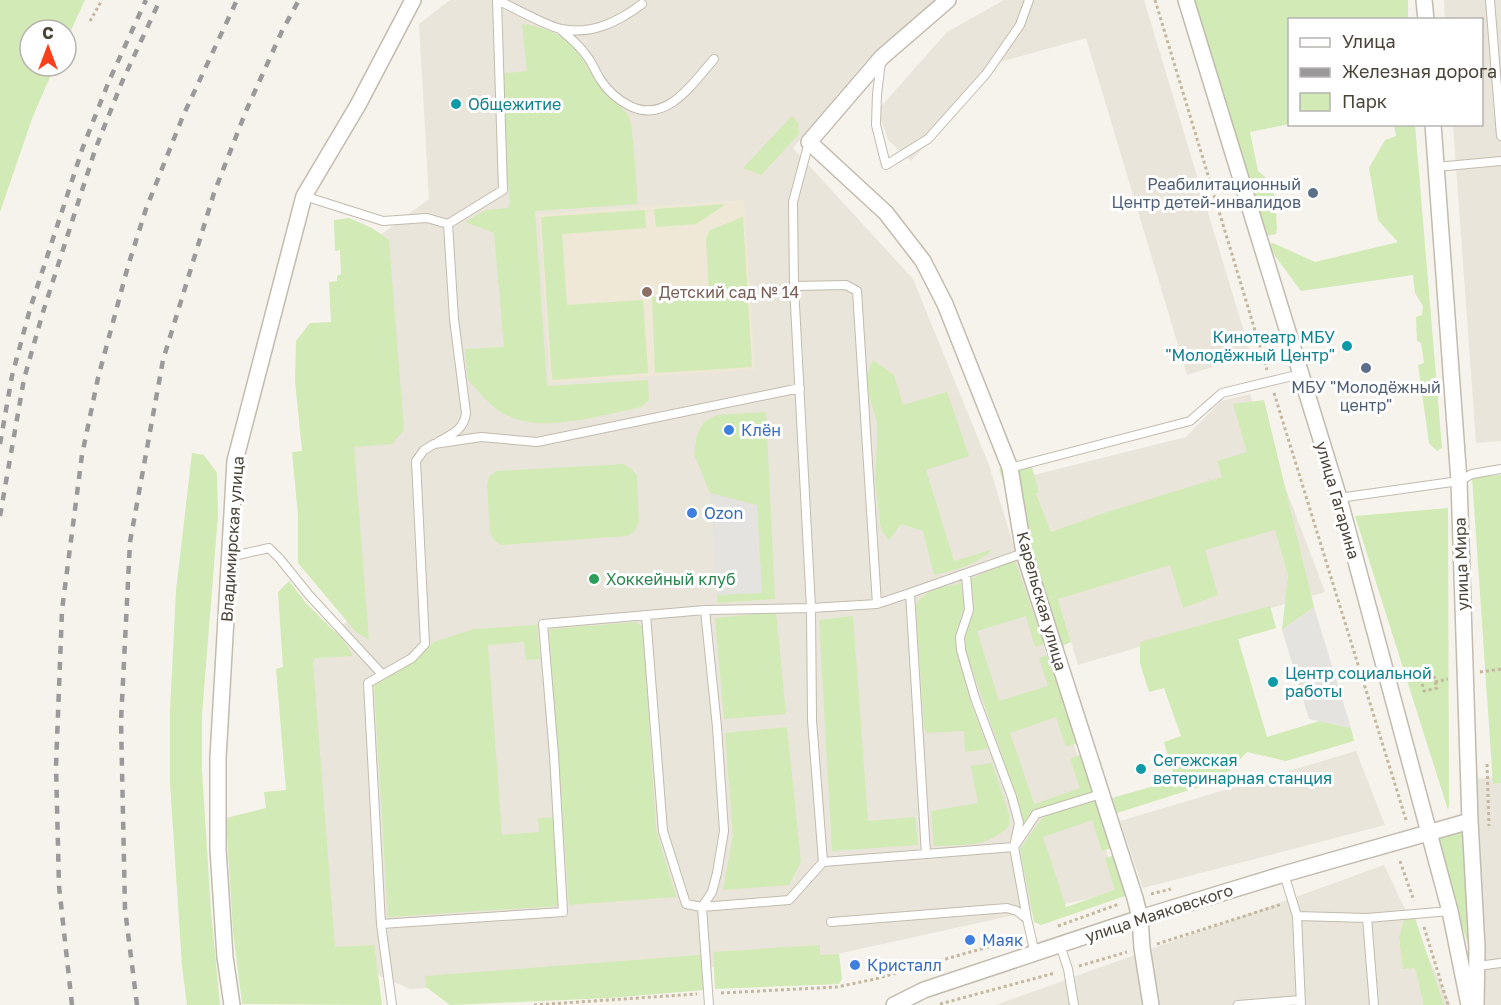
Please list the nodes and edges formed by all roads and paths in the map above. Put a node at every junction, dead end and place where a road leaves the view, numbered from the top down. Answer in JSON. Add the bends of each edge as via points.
{"nodes":[{"id":1,"x":102,"y":0,"type":"edge"},
{"id":2,"x":413,"y":0,"type":"edge"},
{"id":3,"x":497,"y":0,"type":"edge"},
{"id":4,"x":948,"y":0,"type":"edge"},
{"id":5,"x":1029,"y":0,"type":"edge"},
{"id":6,"x":1155,"y":0,"type":"edge"},
{"id":7,"x":1186,"y":0,"type":"edge"},
{"id":8,"x":1424,"y":0,"type":"edge"},
{"id":9,"x":1490,"y":0,"type":"edge"},
{"id":10,"x":642,"y":4,"type":"dead end"},
{"id":11,"x":1426,"y":18,"type":"edge"},
{"id":12,"x":90,"y":21,"type":"dead end"},
{"id":13,"x":560,"y":29,"type":"junction"},
{"id":14,"x":882,"y":57,"type":"junction"},
{"id":15,"x":714,"y":59,"type":"dead end"},
{"id":16,"x":1433,"y":126,"type":"edge"},
{"id":17,"x":1501,"y":136,"type":"edge"},
{"id":18,"x":809,"y":142,"type":"junction"},
{"id":19,"x":1501,"y":161,"type":"edge"},
{"id":20,"x":1436,"y":167,"type":"junction"},
{"id":21,"x":304,"y":196,"type":"junction"},
{"id":22,"x":448,"y":224,"type":"junction"},
{"id":23,"x":794,"y":286,"type":"junction"},
{"id":24,"x":1301,"y":374,"type":"junction"},
{"id":25,"x":1271,"y":382,"type":"junction"},
{"id":26,"x":800,"y":388,"type":"junction"},
{"id":27,"x":434,"y":444,"type":"junction"},
{"id":28,"x":1010,"y":468,"type":"junction"},
{"id":29,"x":1501,"y":468,"type":"edge"},
{"id":30,"x":1458,"y":482,"type":"junction"},
{"id":31,"x":1339,"y":498,"type":"junction"},
{"id":32,"x":1024,"y":553,"type":"junction"},
{"id":33,"x":229,"y":557,"type":"junction"},
{"id":34,"x":966,"y":575,"type":"junction"},
{"id":35,"x":910,"y":592,"type":"junction"},
{"id":36,"x":877,"y":604,"type":"junction"},
{"id":37,"x":811,"y":608,"type":"junction"},
{"id":38,"x":705,"y":610,"type":"junction"},
{"id":39,"x":646,"y":615,"type":"junction"},
{"id":40,"x":1501,"y":669,"type":"edge"},
{"id":41,"x":381,"y":673,"type":"junction"},
{"id":42,"x":1479,"y":673,"type":"dead end"},
{"id":43,"x":1434,"y":676,"type":"joint"},
{"id":44,"x":1101,"y":794,"type":"junction"},
{"id":45,"x":1470,"y":821,"type":"junction"},
{"id":46,"x":1410,"y":832,"type":"dead end"},
{"id":47,"x":1428,"y":833,"type":"junction"},
{"id":48,"x":1014,"y":847,"type":"junction"},
{"id":49,"x":926,"y":854,"type":"junction"},
{"id":50,"x":1400,"y":861,"type":"dead end"},
{"id":51,"x":823,"y":862,"type":"junction"},
{"id":52,"x":1284,"y":874,"type":"junction"},
{"id":53,"x":1181,"y":887,"type":"dead end"},
{"id":54,"x":1135,"y":898,"type":"junction"},
{"id":55,"x":1292,"y":901,"type":"junction"},
{"id":56,"x":702,"y":907,"type":"junction"},
{"id":57,"x":1450,"y":910,"type":"junction"},
{"id":58,"x":1419,"y":913,"type":"junction"},
{"id":59,"x":1297,"y":916,"type":"junction"},
{"id":60,"x":1140,"y":918,"type":"junction"},
{"id":61,"x":1367,"y":918,"type":"junction"},
{"id":62,"x":1027,"y":919,"type":"junction"},
{"id":63,"x":831,"y":922,"type":"dead end"},
{"id":64,"x":381,"y":924,"type":"junction"},
{"id":65,"x":1032,"y":935,"type":"junction"},
{"id":66,"x":1060,"y":945,"type":"junction"},
{"id":67,"x":1142,"y":948,"type":"junction"},
{"id":68,"x":1035,"y":954,"type":"junction"},
{"id":69,"x":1501,"y":963,"type":"edge"},
{"id":70,"x":1478,"y":966,"type":"junction"},
{"id":71,"x":1068,"y":969,"type":"junction"},
{"id":72,"x":709,"y":994,"type":"junction"},
{"id":73,"x":1300,"y":1003,"type":"edge"},
{"id":74,"x":232,"y":1005,"type":"edge"},
{"id":75,"x":392,"y":1005,"type":"edge"},
{"id":76,"x":534,"y":1005,"type":"edge"},
{"id":77,"x":710,"y":1005,"type":"edge"},
{"id":78,"x":894,"y":1005,"type":"edge"},
{"id":79,"x":937,"y":1005,"type":"edge"},
{"id":80,"x":1074,"y":1005,"type":"edge"},
{"id":81,"x":1151,"y":1005,"type":"edge"},
{"id":82,"x":1238,"y":1005,"type":"edge"},
{"id":83,"x":1374,"y":1005,"type":"edge"},
{"id":84,"x":1449,"y":1005,"type":"edge"},
{"id":85,"x":1469,"y":1005,"type":"edge"},
{"id":86,"x":1476,"y":1005,"type":"edge"}],
"edges":[{"from":1,"to":12,"type":"path"},
{"from":2,"to":21,"type":"street","name":"Владимирская улица"},
{"from":3,"to":13,"type":"lane"},
{"from":3,"to":22,"type":"lane","via":[[503,190]]},
{"from":4,"to":14,"type":"street"},
{"from":5,"to":14,"type":"lane","via":[[1020,25],[986,74],[928,139],[886,165],[876,125]]},
{"from":6,"to":25,"type":"path"},
{"from":7,"to":24,"type":"street","name":"улица Гагарина"},
{"from":8,"to":11,"type":"street"},
{"from":9,"to":17,"type":"lane"},
{"from":10,"to":13,"type":"lane","via":[[622,19],[590,31]]},
{"from":13,"to":15,"type":"lane","via":[[586,54],[600,80],[622,102],[646,112],[672,104]]},
{"from":14,"to":18,"type":"street"},
{"from":16,"to":20,"type":"street","name":"улица Мира"},
{"from":18,"to":23,"type":"lane","via":[[793,202]]},
{"from":18,"to":28,"type":"street","name":"Карельская улица","via":[[885,213],[923,261],[945,304]]},
{"from":19,"to":20,"type":"lane"},
{"from":20,"to":30,"type":"street","name":"улица Мира"},
{"from":21,"to":22,"type":"lane","via":[[383,221],[428,218]]},
{"from":21,"to":33,"type":"street","name":"Владимирская улица","via":[[235,460]]},
{"from":22,"to":27,"type":"lane","via":[[454,319],[466,413],[460,430]]},
{"from":23,"to":26,"type":"lane"},
{"from":23,"to":36,"type":"lane","via":[[846,285],[857,291]]},
{"from":24,"to":25,"type":"lane"},
{"from":24,"to":31,"type":"street","name":"улица Гагарина"},
{"from":25,"to":28,"type":"lane","via":[[1222,393],[1190,421]]},
{"from":25,"to":46,"type":"path"},
{"from":26,"to":27,"type":"lane","via":[[537,442],[481,437]]},
{"from":26,"to":37,"type":"lane"},
{"from":27,"to":41,"type":"lane","via":[[416,462],[425,644],[412,658]]},
{"from":28,"to":32,"type":"street","name":"Карельская улица"},
{"from":29,"to":30,"type":"lane","via":[[1472,474]]},
{"from":30,"to":31,"type":"lane"},
{"from":30,"to":45,"type":"street","name":"улица Мира"},
{"from":31,"to":47,"type":"street","name":"улица Гагарина"},
{"from":32,"to":34,"type":"lane"},
{"from":32,"to":44,"type":"street","name":"Карельская улица"},
{"from":33,"to":41,"type":"lane","via":[[268,548]]},
{"from":33,"to":74,"type":"street","name":"Владимирская улица","via":[[218,758],[218,849]]},
{"from":34,"to":35,"type":"lane"},
{"from":34,"to":48,"type":"lane","via":[[969,610],[960,637],[961,650],[1019,823]]},
{"from":35,"to":36,"type":"lane"},
{"from":35,"to":49,"type":"lane"},
{"from":36,"to":37,"type":"lane"},
{"from":37,"to":38,"type":"lane"},
{"from":37,"to":51,"type":"lane","via":[[812,720]]},
{"from":38,"to":39,"type":"lane"},
{"from":38,"to":56,"type":"lane","via":[[724,831],[712,892]]},
{"from":39,"to":56,"type":"lane","via":[[663,831],[686,904]]},
{"from":39,"to":64,"type":"lane","via":[[543,624],[563,912]]},
{"from":40,"to":42,"type":"path"},
{"from":41,"to":64,"type":"lane","via":[[368,683]]},
{"from":43,"to":43,"type":"path","via":[[1437,688],[1424,691],[1421,679]]},
{"from":44,"to":48,"type":"lane","via":[[1036,814]]},
{"from":44,"to":54,"type":"street","name":"Карельская улица"},
{"from":45,"to":47,"type":"street","name":"улица Маяковского"},
{"from":45,"to":70,"type":"street","name":"улица Мира"},
{"from":47,"to":52,"type":"street","name":"улица Маяковского"},
{"from":47,"to":57,"type":"street","name":"улица Гагарина"},
{"from":48,"to":49,"type":"lane"},
{"from":48,"to":62,"type":"lane"},
{"from":49,"to":51,"type":"lane"},
{"from":50,"to":58,"type":"path"},
{"from":51,"to":56,"type":"lane","via":[[789,900]]},
{"from":52,"to":55,"type":"lane"},
{"from":52,"to":60,"type":"street","name":"улица Маяковского"},
{"from":53,"to":54,"type":"path"},
{"from":54,"to":60,"type":"street","name":"Карельская улица"},
{"from":54,"to":65,"type":"path"},
{"from":55,"to":59,"type":"lane"},
{"from":55,"to":67,"type":"path"},
{"from":56,"to":72,"type":"lane"},
{"from":57,"to":58,"type":"lane"},
{"from":57,"to":85,"type":"street","name":"улица Гагарина"},
{"from":58,"to":61,"type":"lane"},
{"from":58,"to":84,"type":"path"},
{"from":59,"to":61,"type":"lane"},
{"from":59,"to":73,"type":"lane"},
{"from":60,"to":66,"type":"street","name":"улица Маяковского"},
{"from":60,"to":67,"type":"street","name":"Карельская улица"},
{"from":61,"to":83,"type":"lane"},
{"from":62,"to":63,"type":"lane","via":[[1017,910],[1007,908]]},
{"from":62,"to":65,"type":"lane"},
{"from":64,"to":75,"type":"lane"},
{"from":65,"to":68,"type":"lane"},
{"from":65,"to":72,"type":"path","via":[[875,980],[837,987]]},
{"from":66,"to":68,"type":"street","name":"улица Маяковского"},
{"from":66,"to":71,"type":"lane"},
{"from":67,"to":71,"type":"path"},
{"from":67,"to":81,"type":"street","name":"Карельская улица"},
{"from":68,"to":78,"type":"street","name":"улица Маяковского","via":[[924,990]]},
{"from":69,"to":70,"type":"lane"},
{"from":70,"to":86,"type":"street","name":"улица Мира"},
{"from":71,"to":79,"type":"path"},
{"from":71,"to":80,"type":"lane"},
{"from":72,"to":76,"type":"path"},
{"from":72,"to":77,"type":"lane"},
{"from":73,"to":82,"type":"lane"}]}
